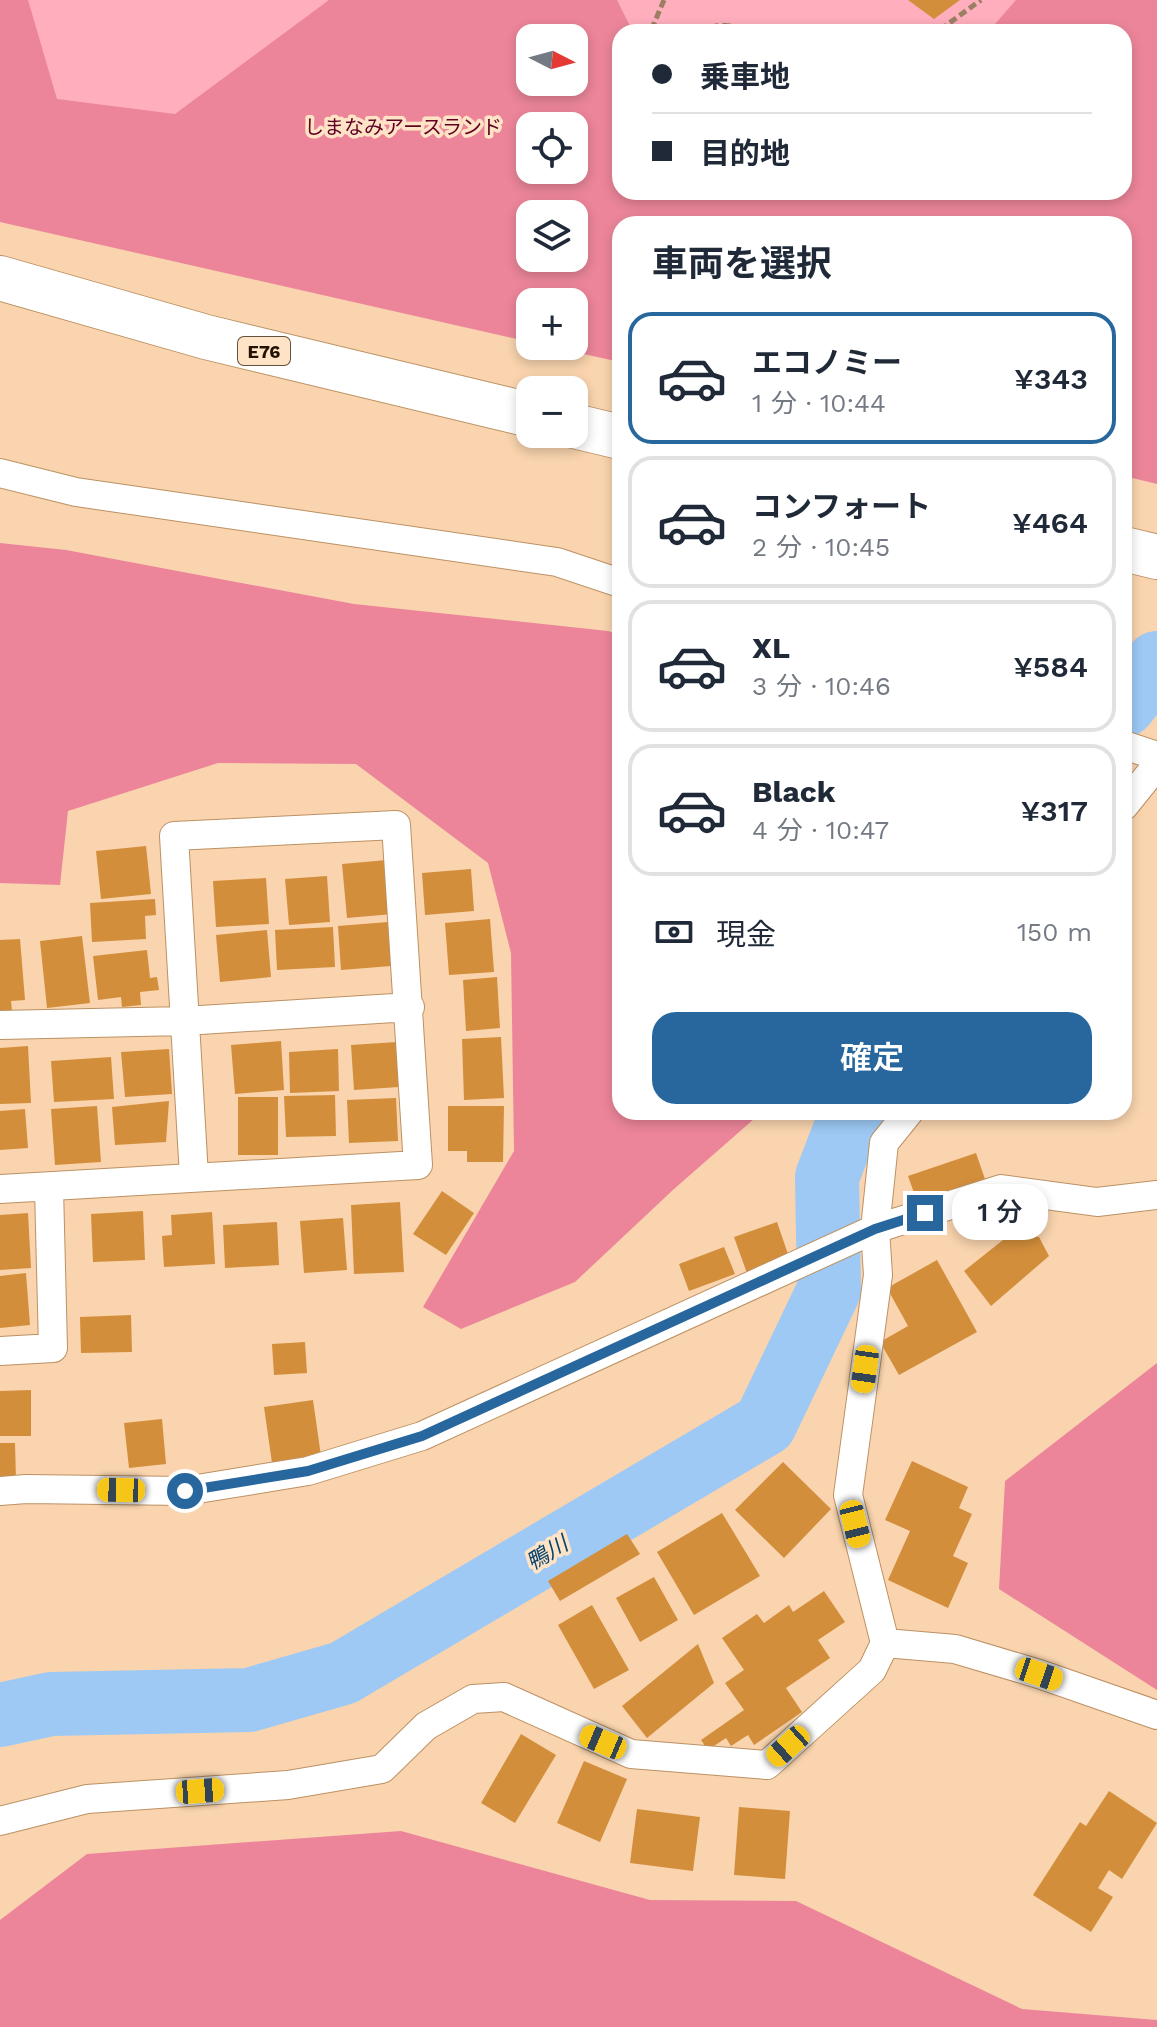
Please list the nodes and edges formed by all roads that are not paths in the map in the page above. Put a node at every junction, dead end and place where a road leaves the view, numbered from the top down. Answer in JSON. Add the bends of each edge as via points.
{"nodes":[{"id":1,"x":0,"y":278,"type":"edge"},
{"id":2,"x":516,"y":412,"type":"edge"},
{"id":3,"x":588,"y":429,"type":"edge"},
{"id":4,"x":612,"y":435,"type":"edge"},
{"id":5,"x":0,"y":473,"type":"edge"},
{"id":6,"x":1132,"y":551,"type":"edge"},
{"id":7,"x":1157,"y":557,"type":"edge"},
{"id":8,"x":612,"y":580,"type":"edge"},
{"id":9,"x":1132,"y":748,"type":"edge"},
{"id":10,"x":1157,"y":756,"type":"edge"},
{"id":11,"x":1157,"y":765,"type":"edge"},
{"id":12,"x":1132,"y":796,"type":"edge"},
{"id":13,"x":410,"y":1007,"type":"junction"},
{"id":14,"x":184,"y":1021,"type":"junction"},
{"id":15,"x":0,"y":1025,"type":"edge"},
{"id":16,"x":903,"y":1120,"type":"edge"},
{"id":17,"x":194,"y":1176,"type":"junction"},
{"id":18,"x":49,"y":1188,"type":"junction"},
{"id":19,"x":0,"y":1189,"type":"edge"},
{"id":20,"x":1157,"y":1195,"type":"edge"},
{"id":21,"x":875,"y":1229,"type":"junction"},
{"id":22,"x":0,"y":1351,"type":"edge"},
{"id":23,"x":0,"y":1491,"type":"edge"},
{"id":24,"x":885,"y":1643,"type":"junction"},
{"id":25,"x":1157,"y":1715,"type":"edge"},
{"id":26,"x":0,"y":1821,"type":"edge"}],
"edges":[{"from":1,"to":2,"type":"highway","number":"E76","via":[[206,337]]},
{"from":3,"to":4,"type":"highway"},
{"from":5,"to":8,"type":"street","via":[[76,492],[557,562]]},
{"from":6,"to":7,"type":"highway"},
{"from":9,"to":10,"type":"street"},
{"from":11,"to":12,"type":"street"},
{"from":13,"to":14,"type":"street"},
{"from":13,"to":14,"type":"street","via":[[396,825],[174,836]]},
{"from":13,"to":17,"type":"street","via":[[418,1165]]},
{"from":14,"to":15,"type":"street"},
{"from":14,"to":17,"type":"street"},
{"from":16,"to":21,"type":"street","via":[[884,1143]]},
{"from":17,"to":18,"type":"street"},
{"from":18,"to":19,"type":"street"},
{"from":18,"to":22,"type":"street","via":[[53,1348]]},
{"from":20,"to":21,"type":"street","via":[[1097,1202],[1001,1189]]},
{"from":21,"to":23,"type":"street","via":[[422,1436],[322,1466],[185,1491]]},
{"from":21,"to":24,"type":"street","via":[[878,1275],[848,1495]]},
{"from":24,"to":25,"type":"street","via":[[955,1649]]},
{"from":24,"to":26,"type":"street","via":[[872,1670],[767,1765],[631,1754],[504,1697],[473,1699],[426,1726],[382,1769],[288,1785],[87,1799]]}]}
